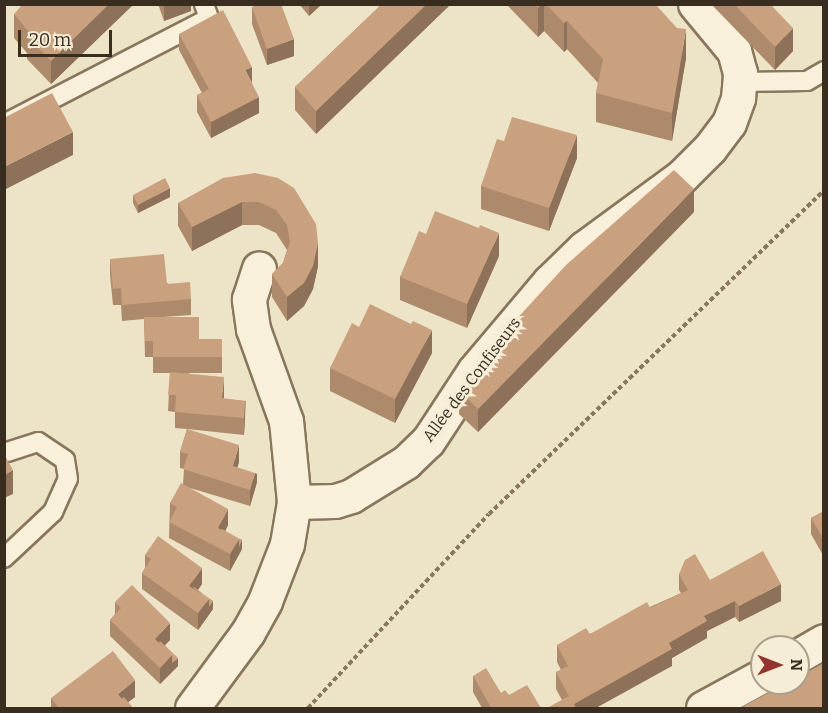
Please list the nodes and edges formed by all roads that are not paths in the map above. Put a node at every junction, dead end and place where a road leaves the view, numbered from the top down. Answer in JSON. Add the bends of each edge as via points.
{"nodes":[{"id":1,"x":204,"y":4,"type":"edge"},
{"id":2,"x":695,"y":4,"type":"edge"},
{"id":3,"x":824,"y":71,"type":"edge"},
{"id":4,"x":739,"y":82,"type":"junction"},
{"id":5,"x":4,"y":124,"type":"edge"},
{"id":6,"x":259,"y":269,"type":"dead end"},
{"id":7,"x":8,"y":452,"type":"dead end"},
{"id":8,"x":294,"y":502,"type":"junction"},
{"id":9,"x":4,"y":558,"type":"edge"},
{"id":10,"x":824,"y":642,"type":"edge"},
{"id":11,"x":810,"y":650,"type":"edge"},
{"id":12,"x":750,"y":683,"type":"edge"},
{"id":13,"x":192,"y":708,"type":"edge"},
{"id":14,"x":703,"y":708,"type":"edge"}],
"edges":[{"from":1,"to":5,"type":"lane","via":[[209,18]]},
{"from":2,"to":4,"type":"street","name":"Allée des Confiseurs","via":[[734,51]]},
{"from":3,"to":4,"type":"lane","via":[[807,81]]},
{"from":4,"to":8,"type":"street","name":"Allée des Confiseurs","via":[[729,123],[710,148],[682,176],[584,248],[549,282],[474,371],[428,441],[406,462],[351,496],[335,501]]},
{"from":6,"to":8,"type":"street","via":[[249,299],[254,329],[286,421]]},
{"from":7,"to":9,"type":"lane","via":[[38,442],[65,460],[68,479],[53,513]]},
{"from":8,"to":13,"type":"street","via":[[287,544],[265,602],[248,632]]},
{"from":10,"to":11,"type":"street"},
{"from":12,"to":14,"type":"street"}]}
